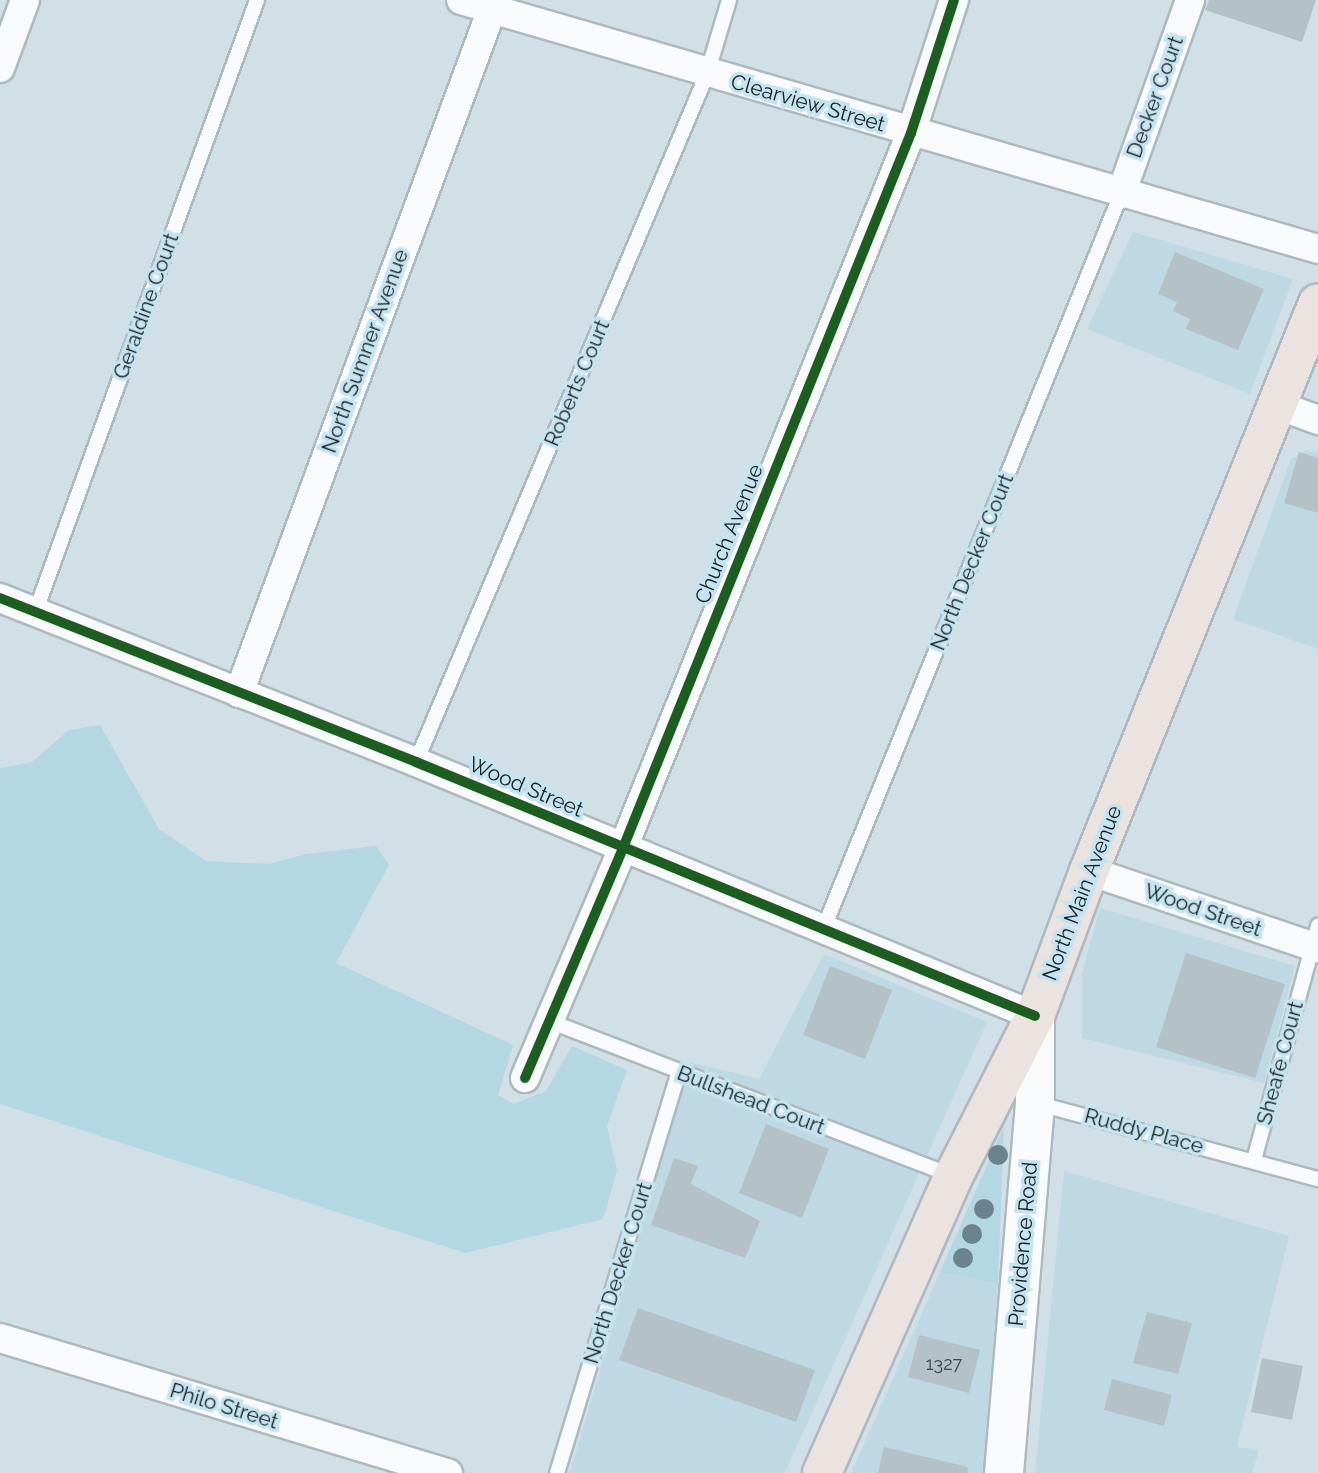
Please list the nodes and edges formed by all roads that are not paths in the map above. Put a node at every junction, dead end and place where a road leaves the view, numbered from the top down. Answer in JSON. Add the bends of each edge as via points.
{"nodes":[{"id":1,"x":25,"y":0,"type":"edge"},
{"id":2,"x":257,"y":0,"type":"edge"},
{"id":3,"x":461,"y":0,"type":"edge"},
{"id":4,"x":729,"y":0,"type":"edge"},
{"id":5,"x":954,"y":0,"type":"edge"},
{"id":6,"x":1190,"y":0,"type":"edge"},
{"id":7,"x":492,"y":9,"type":"junction"},
{"id":8,"x":0,"y":68,"type":"edge"},
{"id":9,"x":707,"y":74,"type":"junction"},
{"id":10,"x":911,"y":133,"type":"junction"},
{"id":11,"x":1121,"y":194,"type":"junction"},
{"id":12,"x":1318,"y":249,"type":"edge"},
{"id":13,"x":1318,"y":303,"type":"edge"},
{"id":14,"x":1277,"y":405,"type":"junction"},
{"id":15,"x":1318,"y":420,"type":"edge"},
{"id":16,"x":0,"y":598,"type":"edge"},
{"id":17,"x":35,"y":613,"type":"junction"},
{"id":18,"x":239,"y":693,"type":"junction"},
{"id":19,"x":416,"y":762,"type":"junction"},
{"id":20,"x":623,"y":848,"type":"junction"},
{"id":21,"x":1089,"y":871,"type":"junction"},
{"id":22,"x":823,"y":930,"type":"junction"},
{"id":23,"x":1316,"y":940,"type":"edge"},
{"id":24,"x":1035,"y":1016,"type":"junction"},
{"id":25,"x":549,"y":1021,"type":"junction"},
{"id":26,"x":679,"y":1072,"type":"junction"},
{"id":27,"x":525,"y":1078,"type":"dead end"},
{"id":28,"x":1035,"y":1102,"type":"junction"},
{"id":29,"x":1254,"y":1160,"type":"junction"},
{"id":30,"x":953,"y":1177,"type":"junction"},
{"id":31,"x":1318,"y":1180,"type":"edge"},
{"id":32,"x":0,"y":1338,"type":"edge"},
{"id":33,"x":448,"y":1473,"type":"edge"},
{"id":34,"x":557,"y":1473,"type":"edge"},
{"id":35,"x":822,"y":1473,"type":"edge"},
{"id":36,"x":1004,"y":1473,"type":"edge"}],
"edges":[{"from":1,"to":8,"type":"street"},
{"from":2,"to":17,"type":"lane","name":"Geraldine Court"},
{"from":3,"to":7,"type":"street","name":"Clearview Street"},
{"from":4,"to":9,"type":"lane","name":"Roberts Court"},
{"from":5,"to":10,"type":"street","name":"Church Avenue"},
{"from":6,"to":11,"type":"street","name":"Decker Court"},
{"from":7,"to":9,"type":"street","name":"Clearview Street"},
{"from":7,"to":18,"type":"street","name":"North Sumner Avenue"},
{"from":9,"to":10,"type":"street","name":"Clearview Street"},
{"from":9,"to":19,"type":"lane","name":"Roberts Court"},
{"from":10,"to":11,"type":"street","name":"Clearview Street"},
{"from":10,"to":20,"type":"street","name":"Church Avenue"},
{"from":11,"to":12,"type":"street","name":"Clearview Street"},
{"from":11,"to":22,"type":"lane","name":"North Decker Court"},
{"from":13,"to":14,"type":"main road","name":"North Main Avenue"},
{"from":14,"to":15,"type":"street"},
{"from":14,"to":21,"type":"main road","name":"North Main Avenue"},
{"from":16,"to":17,"type":"street","name":"Wood Street"},
{"from":17,"to":18,"type":"street","name":"Wood Street"},
{"from":18,"to":19,"type":"street","name":"Wood Street"},
{"from":19,"to":20,"type":"street","name":"Wood Street"},
{"from":20,"to":22,"type":"street","name":"Wood Street"},
{"from":20,"to":25,"type":"street","name":"Church Avenue"},
{"from":21,"to":23,"type":"street","name":"Wood Street"},
{"from":21,"to":24,"type":"main road","name":"North Main Avenue"},
{"from":22,"to":24,"type":"street","name":"Wood Street"},
{"from":23,"to":29,"type":"lane","name":"Sheafe Court"},
{"from":24,"to":28,"type":"main road","name":"Providence Road"},
{"from":24,"to":30,"type":"main road","name":"North Main Avenue"},
{"from":25,"to":26,"type":"lane","name":"Bullshead Court"},
{"from":25,"to":27,"type":"street","name":"Church Avenue"},
{"from":26,"to":30,"type":"lane","name":"Bullshead Court"},
{"from":26,"to":34,"type":"lane","name":"North Decker Court"},
{"from":28,"to":29,"type":"lane","name":"Ruddy Place"},
{"from":28,"to":36,"type":"main road","name":"Providence Road"},
{"from":29,"to":31,"type":"lane","name":"Ruddy Place"},
{"from":30,"to":35,"type":"main road","name":"North Main Avenue"},
{"from":32,"to":33,"type":"street","name":"Philo Street"}]}
